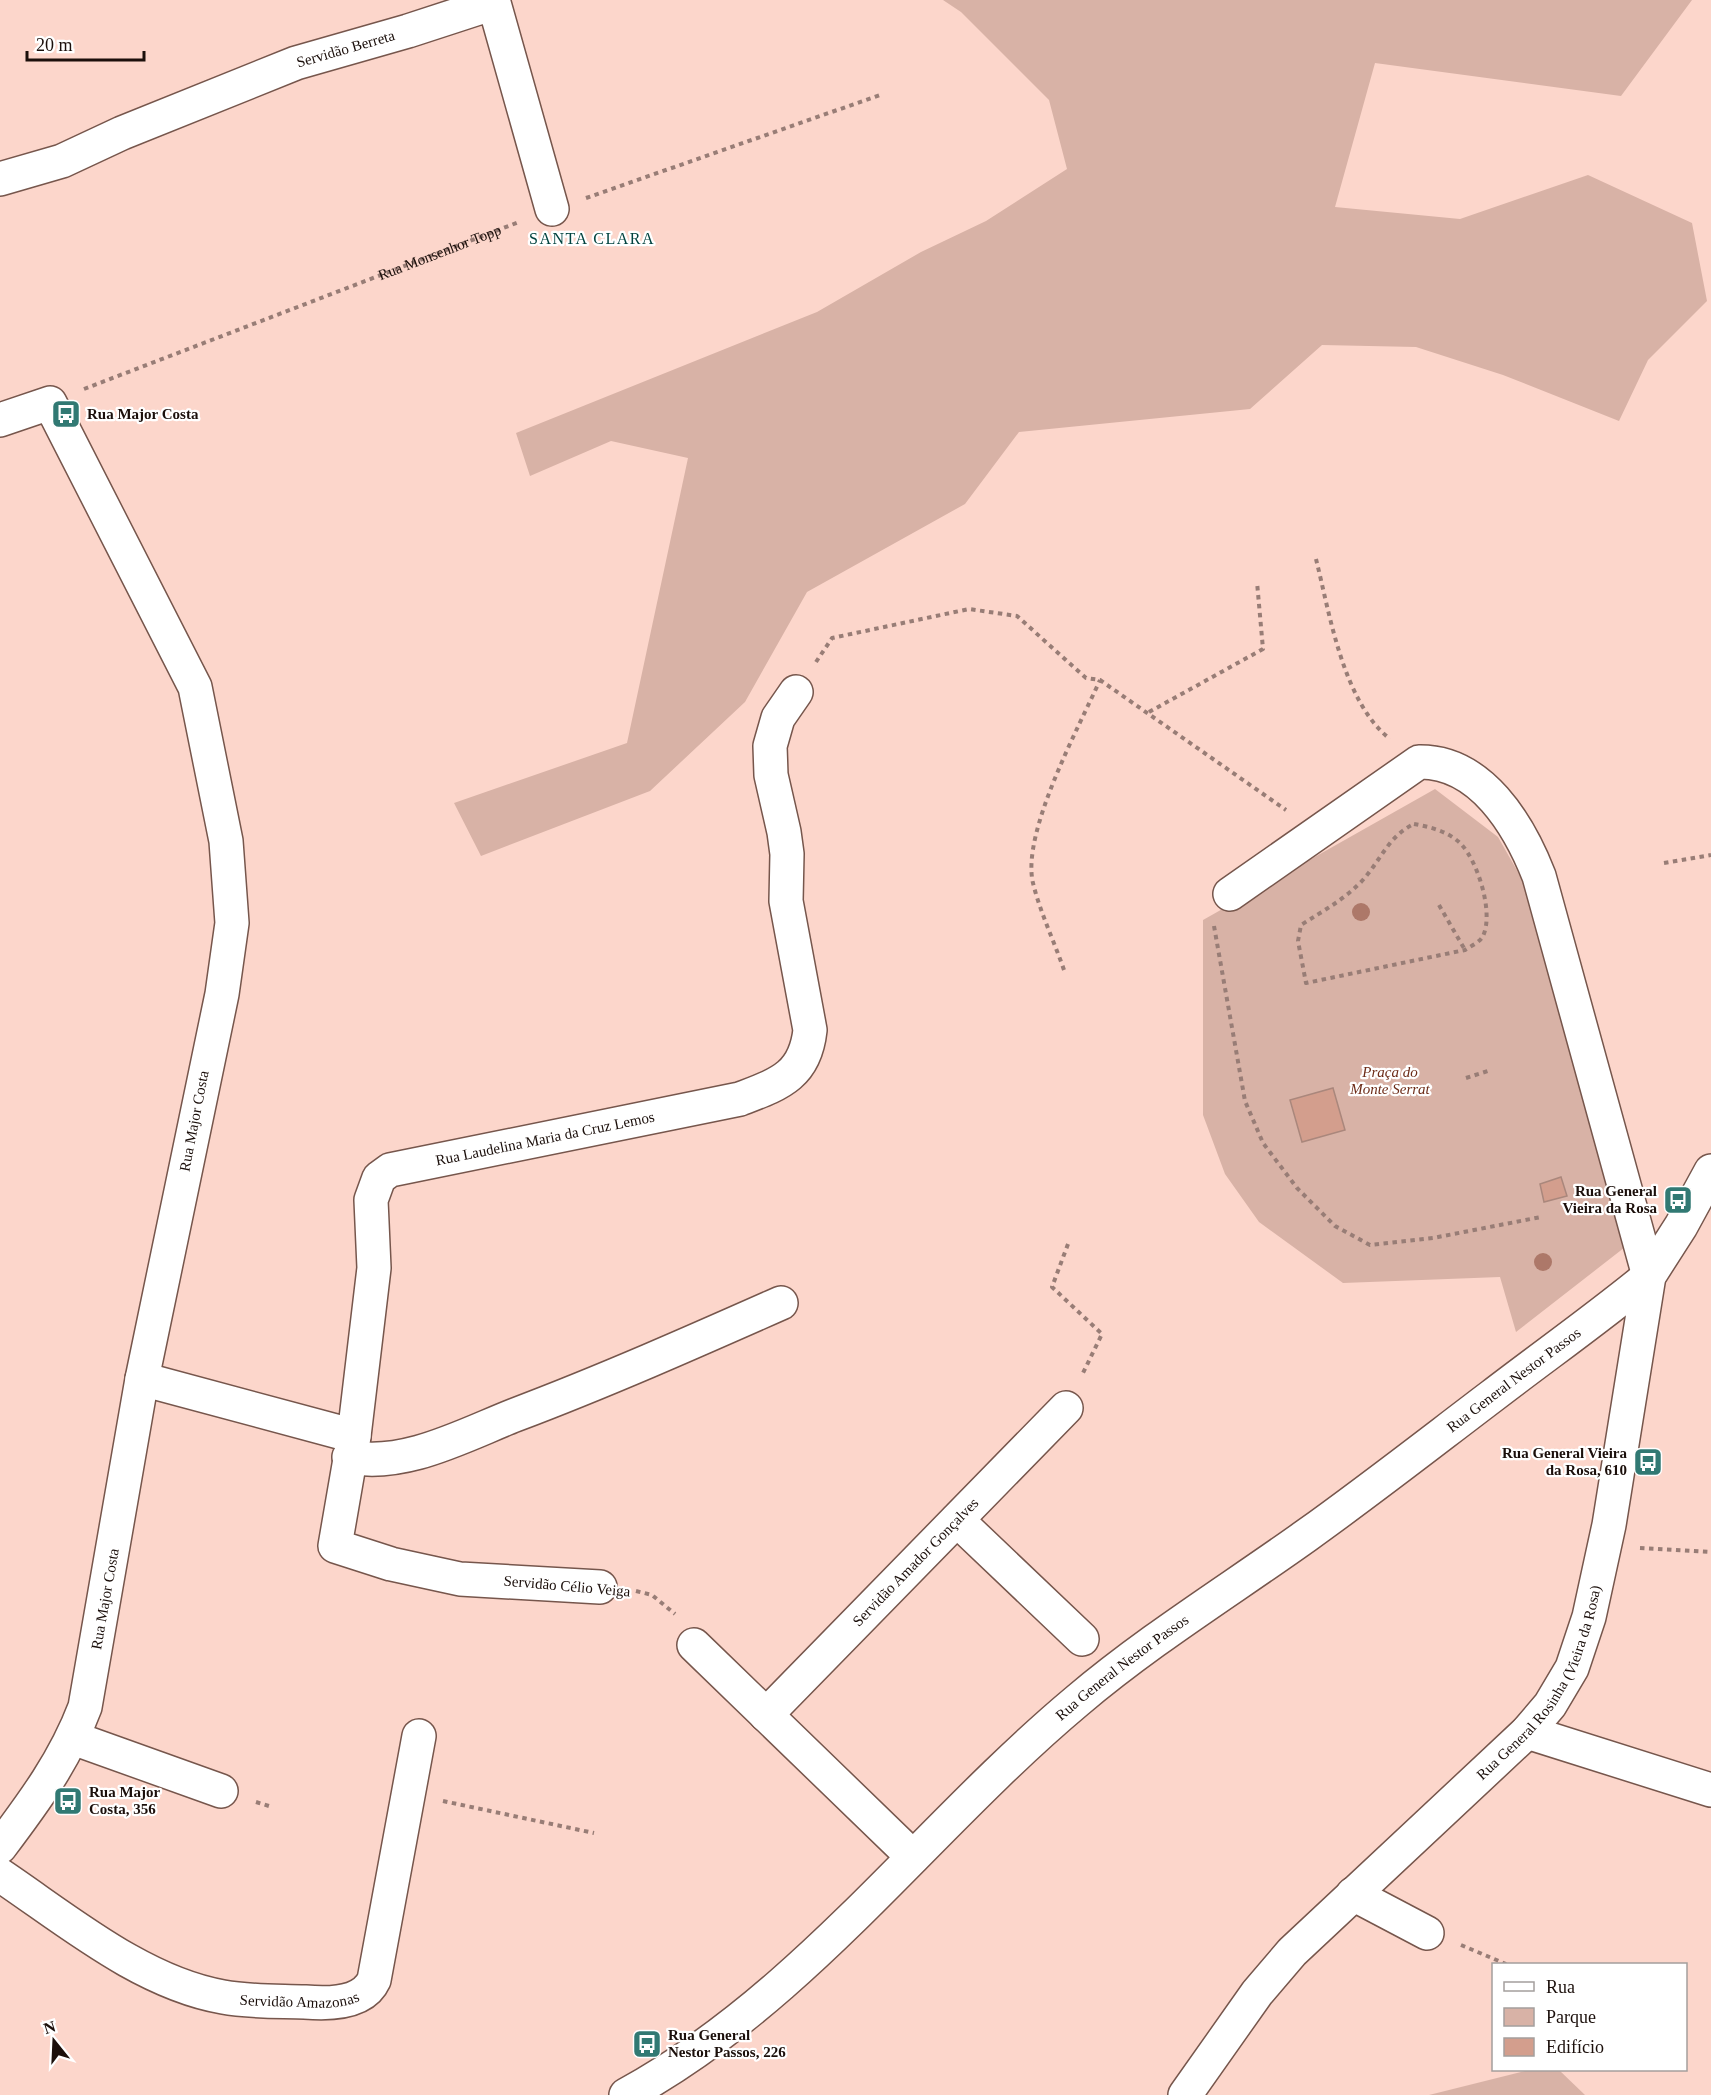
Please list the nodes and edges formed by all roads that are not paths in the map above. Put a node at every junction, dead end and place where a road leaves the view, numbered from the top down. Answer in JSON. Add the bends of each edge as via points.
{"nodes":[{"id":1,"x":0,"y":179,"type":"edge"},
{"id":2,"x":552,"y":210,"type":"road end"},
{"id":3,"x":0,"y":420,"type":"edge"},
{"id":4,"x":796,"y":692,"type":"road end"},
{"id":5,"x":1222,"y":908,"type":"road end"},
{"id":6,"x":1711,"y":1171,"type":"edge"},
{"id":7,"x":1649,"y":1276,"type":"junction"},
{"id":8,"x":781,"y":1303,"type":"dead end"},
{"id":9,"x":142,"y":1379,"type":"junction"},
{"id":10,"x":1066,"y":1408,"type":"road end"},
{"id":11,"x":352,"y":1447,"type":"junction"},
{"id":12,"x":957,"y":1520,"type":"junction"},
{"id":13,"x":600,"y":1587,"type":"road end"},
{"id":14,"x":1082,"y":1639,"type":"dead end"},
{"id":15,"x":694,"y":1645,"type":"road end"},
{"id":16,"x":766,"y":1715,"type":"junction"},
{"id":17,"x":1527,"y":1732,"type":"junction"},
{"id":18,"x":420,"y":1736,"type":"dead end"},
{"id":19,"x":73,"y":1738,"type":"junction"},
{"id":20,"x":1711,"y":1790,"type":"edge"},
{"id":21,"x":221,"y":1791,"type":"dead end"},
{"id":22,"x":0,"y":1847,"type":"edge"},
{"id":23,"x":913,"y":1857,"type":"junction"},
{"id":24,"x":0,"y":1875,"type":"edge"},
{"id":25,"x":1353,"y":1894,"type":"junction"},
{"id":26,"x":1427,"y":1933,"type":"road end"},
{"id":27,"x":626,"y":2095,"type":"edge"},
{"id":28,"x":1185,"y":2095,"type":"edge"}],
"edges":[{"from":1,"to":2,"type":"street","name":"Servidão Berreta","via":[[62,161],[296,63],[494,3]]},
{"from":3,"to":9,"type":"street","name":"Rua Major Costa","via":[[50,403],[195,687],[226,841],[232,923],[222,994]]},
{"from":4,"to":11,"type":"street","name":"Rua Laudelina Maria da Cruz Lemos","via":[[778,718],[770,746],[771,776],[787,854],[786,901],[810,1030],[802,1062],[782,1083],[740,1099],[390,1170],[379,1178],[371,1200],[374,1268]]},
{"from":5,"to":7,"type":"street","via":[[1419,762],[1439,762],[1462,772],[1495,798],[1527,845],[1539,876]]},
{"from":6,"to":7,"type":"street","name":"Rua General Rosinha (Vieira da Rosa)"},
{"from":7,"to":17,"type":"street","name":"Rua General Rosinha (Vieira da Rosa)","via":[[1609,1525],[1589,1617],[1572,1668],[1550,1705]]},
{"from":7,"to":23,"type":"street","name":"Rua General Nestor Passos","via":[[1309,1534],[1115,1670],[1035,1738]]},
{"from":8,"to":11,"type":"street","via":[[596,1384],[438,1445],[401,1457],[369,1461]]},
{"from":9,"to":11,"type":"street"},
{"from":9,"to":19,"type":"street","name":"Rua Major Costa","via":[[93,1668]]},
{"from":10,"to":12,"type":"street","name":"Servidão Amador Gonçalves"},
{"from":11,"to":13,"type":"street","name":"Servidão Célio Veiga","via":[[335,1546],[390,1564],[460,1578]]},
{"from":12,"to":14,"type":"street"},
{"from":12,"to":16,"type":"street","name":"Servidão Amador Gonçalves"},
{"from":15,"to":16,"type":"street"},
{"from":16,"to":23,"type":"street"},
{"from":17,"to":20,"type":"street"},
{"from":17,"to":25,"type":"street","name":"Rua General Rosinha (Vieira da Rosa)"},
{"from":18,"to":24,"type":"street","name":"Servidão Amazonas","via":[[374,1980],[364,1993],[350,1999],[321,2003],[224,1997],[185,1987],[142,1969]]},
{"from":19,"to":21,"type":"street"},
{"from":19,"to":22,"type":"street","name":"Rua Major Costa","via":[[46,1786]]},
{"from":23,"to":27,"type":"street","name":"Rua General Nestor Passos","via":[[770,1995],[712,2039]]},
{"from":25,"to":26,"type":"street"},
{"from":25,"to":28,"type":"street","name":"Rua General Rosinha (Vieira da Rosa)","via":[[1292,1952]]}]}
